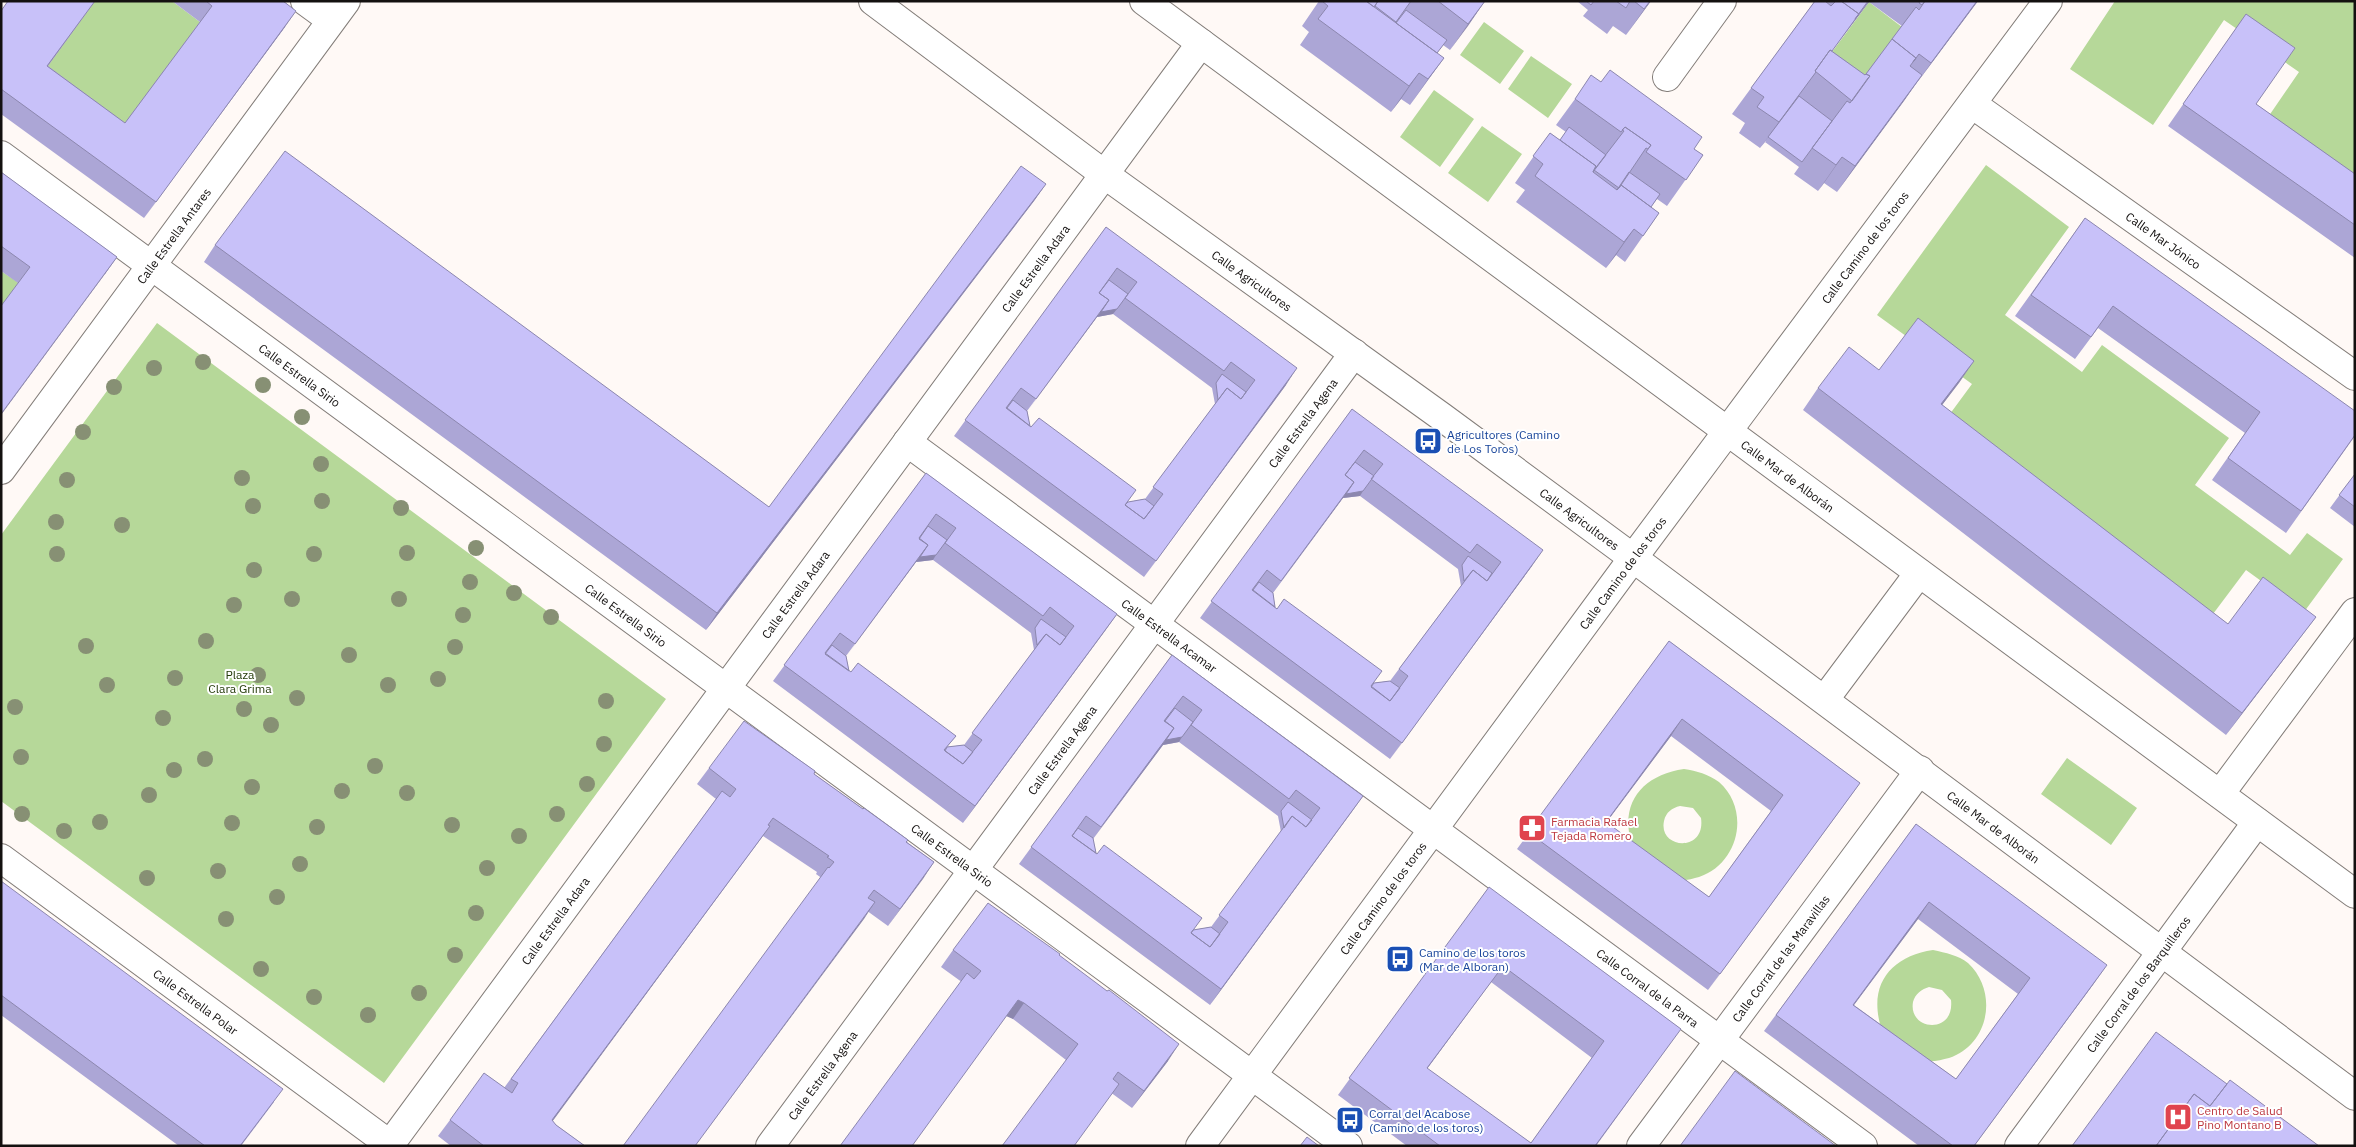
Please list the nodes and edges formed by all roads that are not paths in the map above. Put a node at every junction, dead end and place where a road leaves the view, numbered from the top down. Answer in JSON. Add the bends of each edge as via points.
{"nodes":[{"id":1,"x":305,"y":1,"type":"edge"},
{"id":2,"x":873,"y":1,"type":"edge"},
{"id":3,"x":1144,"y":1,"type":"edge"},
{"id":4,"x":1722,"y":1,"type":"edge"},
{"id":5,"x":2048,"y":1,"type":"edge"},
{"id":6,"x":338,"y":11,"type":"edge"},
{"id":7,"x":1201,"y":43,"type":"junction"},
{"id":8,"x":1667,"y":77,"type":"dead end"},
{"id":9,"x":1972,"y":104,"type":"junction"},
{"id":10,"x":1,"y":155,"type":"edge"},
{"id":11,"x":1104,"y":174,"type":"junction"},
{"id":12,"x":152,"y":267,"type":"junction"},
{"id":13,"x":1354,"y":353,"type":"junction"},
{"id":14,"x":2355,"y":376,"type":"edge"},
{"id":15,"x":1728,"y":432,"type":"junction"},
{"id":16,"x":907,"y":442,"type":"junction"},
{"id":17,"x":1,"y":470,"type":"edge"},
{"id":18,"x":1634,"y":558,"type":"junction"},
{"id":19,"x":1919,"y":573,"type":"junction"},
{"id":20,"x":2355,"y":612,"type":"edge"},
{"id":21,"x":1154,"y":625,"type":"junction"},
{"id":22,"x":725,"y":689,"type":"junction"},
{"id":23,"x":1825,"y":700,"type":"junction"},
{"id":24,"x":1920,"y":770,"type":"junction"},
{"id":25,"x":2220,"y":794,"type":"junction"},
{"id":26,"x":2257,"y":822,"type":"junction"},
{"id":27,"x":1433,"y":830,"type":"junction"},
{"id":28,"x":1,"y":858,"type":"edge"},
{"id":29,"x":974,"y":870,"type":"junction"},
{"id":30,"x":2355,"y":894,"type":"edge"},
{"id":31,"x":2161,"y":952,"type":"junction"},
{"id":32,"x":1719,"y":1040,"type":"junction"},
{"id":33,"x":1251,"y":1075,"type":"junction"},
{"id":34,"x":2355,"y":1096,"type":"edge"},
{"id":35,"x":390,"y":1145,"type":"edge"},
{"id":36,"x":770,"y":1146,"type":"edge"},
{"id":37,"x":1200,"y":1146,"type":"edge"},
{"id":38,"x":1348,"y":1146,"type":"edge"},
{"id":39,"x":1641,"y":1146,"type":"edge"},
{"id":40,"x":1863,"y":1146,"type":"edge"},
{"id":41,"x":2018,"y":1146,"type":"edge"}],
"edges":[{"from":1,"to":6,"type":"street"},
{"from":2,"to":11,"type":"street","name":"Calle Agricultores"},
{"from":3,"to":7,"type":"street"},
{"from":4,"to":8,"type":"street"},
{"from":5,"to":9,"type":"street","name":"Calle Camino de los toros"},
{"from":6,"to":12,"type":"street","name":"Calle Estrella Antares"},
{"from":7,"to":11,"type":"street","name":"Calle Estrella Adara"},
{"from":7,"to":15,"type":"street"},
{"from":9,"to":14,"type":"street","name":"Calle Mar Jónico"},
{"from":9,"to":15,"type":"street","name":"Calle Camino de los toros"},
{"from":10,"to":12,"type":"street","name":"Calle Estrella Sirio"},
{"from":11,"to":13,"type":"street","name":"Calle Agricultores"},
{"from":11,"to":16,"type":"street","name":"Calle Estrella Adara"},
{"from":12,"to":17,"type":"street","name":"Calle Estrella Antares"},
{"from":12,"to":22,"type":"street","name":"Calle Estrella Sirio"},
{"from":13,"to":18,"type":"street","name":"Calle Agricultores"},
{"from":13,"to":21,"type":"street","name":"Calle Estrella Agena"},
{"from":15,"to":18,"type":"street","name":"Calle Camino de los toros"},
{"from":15,"to":19,"type":"street","name":"Calle Mar de Alborán"},
{"from":16,"to":21,"type":"street","name":"Calle Estrella Acamar"},
{"from":16,"to":22,"type":"street","name":"Calle Estrella Adara"},
{"from":18,"to":23,"type":"street","name":"Calle Mar de Alborán"},
{"from":18,"to":27,"type":"street","name":"Calle Camino de los toros"},
{"from":19,"to":23,"type":"street"},
{"from":19,"to":25,"type":"street","name":"Calle Mar de Alborán"},
{"from":20,"to":25,"type":"street"},
{"from":21,"to":27,"type":"street","name":"Calle Estrella Acamar"},
{"from":21,"to":29,"type":"street","name":"Calle Estrella Agena"},
{"from":22,"to":29,"type":"street","name":"Calle Estrella Sirio"},
{"from":22,"to":35,"type":"street","name":"Calle Estrella Adara"},
{"from":23,"to":24,"type":"street","name":"Calle Mar de Alborán"},
{"from":24,"to":31,"type":"street","name":"Calle Mar de Alborán"},
{"from":24,"to":32,"type":"street","name":"Calle Corral de las Maravillas"},
{"from":25,"to":26,"type":"street","name":"Calle Mar de Alborán"},
{"from":26,"to":30,"type":"street","name":"Calle Mar de Alborán"},
{"from":26,"to":31,"type":"street","name":"Calle Corral de los Barquilleros"},
{"from":27,"to":32,"type":"street","name":"Calle Corral de la Parra"},
{"from":27,"to":33,"type":"street","name":"Calle Camino de los toros"},
{"from":28,"to":35,"type":"street","name":"Calle Estrella Polar"},
{"from":29,"to":33,"type":"street","name":"Calle Estrella Sirio"},
{"from":29,"to":36,"type":"street","name":"Calle Estrella Agena"},
{"from":31,"to":34,"type":"street","name":"Calle Mar de Alborán"},
{"from":31,"to":41,"type":"street","name":"Calle Corral de los Barquilleros"},
{"from":32,"to":39,"type":"street","name":"Calle Corral de las Maravillas"},
{"from":32,"to":40,"type":"street","name":"Calle Corral de la Parra"},
{"from":33,"to":37,"type":"street","name":"Calle Camino de los toros"},
{"from":33,"to":38,"type":"street","name":"Calle Estrella Sirio"}]}
